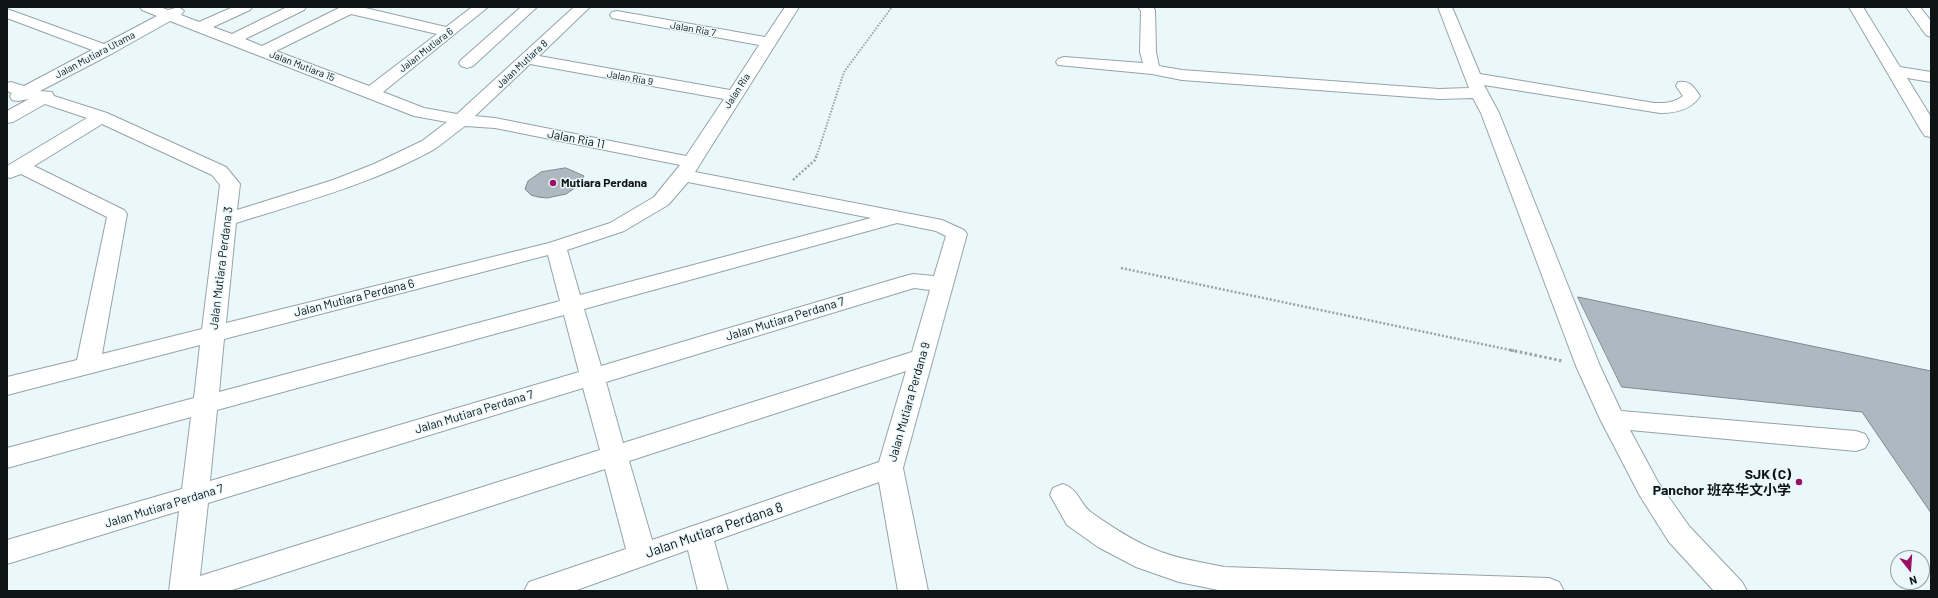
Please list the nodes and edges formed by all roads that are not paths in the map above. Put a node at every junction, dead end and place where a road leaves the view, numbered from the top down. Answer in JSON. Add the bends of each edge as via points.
{"nodes":[{"id":1,"x":183,"y":7,"type":"edge"},
{"id":2,"x":245,"y":7,"type":"edge"},
{"id":3,"x":299,"y":7,"type":"edge"},
{"id":4,"x":481,"y":7,"type":"edge"},
{"id":5,"x":530,"y":7,"type":"edge"},
{"id":6,"x":583,"y":7,"type":"edge"},
{"id":7,"x":792,"y":7,"type":"edge"},
{"id":8,"x":1145,"y":7,"type":"edge"},
{"id":9,"x":1445,"y":7,"type":"edge"},
{"id":10,"x":1856,"y":7,"type":"edge"},
{"id":11,"x":1913,"y":7,"type":"edge"},
{"id":12,"x":351,"y":8,"type":"edge"},
{"id":13,"x":164,"y":10,"type":"edge"},
{"id":14,"x":7,"y":13,"type":"edge"},
{"id":15,"x":617,"y":15,"type":"dead end"},
{"id":16,"x":200,"y":28,"type":"junction"},
{"id":17,"x":449,"y":32,"type":"junction"},
{"id":18,"x":1931,"y":32,"type":"edge"},
{"id":19,"x":232,"y":40,"type":"junction"},
{"id":20,"x":768,"y":42,"type":"junction"},
{"id":21,"x":141,"y":44,"type":"dead end"},
{"id":22,"x":90,"y":45,"type":"junction"},
{"id":23,"x":107,"y":50,"type":"junction"},
{"id":24,"x":263,"y":51,"type":"junction"},
{"id":25,"x":527,"y":59,"type":"junction"},
{"id":26,"x":1064,"y":62,"type":"dead end"},
{"id":27,"x":467,"y":63,"type":"dead end"},
{"id":28,"x":1152,"y":69,"type":"junction"},
{"id":29,"x":1895,"y":71,"type":"junction"},
{"id":30,"x":1931,"y":77,"type":"edge"},
{"id":31,"x":1476,"y":85,"type":"junction"},
{"id":32,"x":1684,"y":86,"type":"dead end"},
{"id":33,"x":17,"y":90,"type":"edge"},
{"id":34,"x":371,"y":93,"type":"junction"},
{"id":35,"x":733,"y":96,"type":"junction"},
{"id":36,"x":101,"y":117,"type":"junction"},
{"id":37,"x":7,"y":118,"type":"edge"},
{"id":38,"x":460,"y":120,"type":"junction"},
{"id":39,"x":1931,"y":132,"type":"edge"},
{"id":40,"x":687,"y":168,"type":"junction"},
{"id":41,"x":14,"y":169,"type":"edge"},
{"id":42,"x":897,"y":217,"type":"junction"},
{"id":43,"x":226,"y":220,"type":"junction"},
{"id":44,"x":556,"y":247,"type":"junction"},
{"id":45,"x":943,"y":284,"type":"junction"},
{"id":46,"x":572,"y":305,"type":"junction"},
{"id":47,"x":213,"y":334,"type":"junction"},
{"id":48,"x":922,"y":357,"type":"junction"},
{"id":49,"x":88,"y":365,"type":"junction"},
{"id":50,"x":592,"y":376,"type":"junction"},
{"id":51,"x":7,"y":386,"type":"edge"},
{"id":52,"x":205,"y":404,"type":"junction"},
{"id":53,"x":1612,"y":418,"type":"junction"},
{"id":54,"x":1856,"y":441,"type":"dead end"},
{"id":55,"x":614,"y":456,"type":"junction"},
{"id":56,"x":7,"y":458,"type":"edge"},
{"id":57,"x":890,"y":468,"type":"junction"},
{"id":58,"x":1063,"y":495,"type":"dead end"},
{"id":59,"x":195,"y":496,"type":"junction"},
{"id":60,"x":698,"y":535,"type":"junction"},
{"id":61,"x":7,"y":552,"type":"edge"},
{"id":62,"x":642,"y":555,"type":"junction"},
{"id":63,"x":184,"y":591,"type":"edge"},
{"id":64,"x":191,"y":591,"type":"edge"},
{"id":65,"x":539,"y":591,"type":"edge"},
{"id":66,"x":714,"y":591,"type":"edge"},
{"id":67,"x":913,"y":591,"type":"edge"},
{"id":68,"x":1549,"y":591,"type":"edge"},
{"id":69,"x":1732,"y":591,"type":"edge"}],
"edges":[{"from":1,"to":13,"type":"street","name":"Jalan Mutiara Utama"},
{"from":2,"to":16,"type":"street"},
{"from":3,"to":19,"type":"street"},
{"from":4,"to":17,"type":"street","name":"Jalan Mutiara 6"},
{"from":5,"to":27,"type":"street"},
{"from":6,"to":25,"type":"street","name":"Jalan Mutiara 8"},
{"from":7,"to":20,"type":"street","name":"Jalan Ria"},
{"from":8,"to":28,"type":"street","via":[[1148,10],[1148,52]]},
{"from":9,"to":31,"type":"street"},
{"from":10,"to":29,"type":"street"},
{"from":11,"to":18,"type":"street"},
{"from":12,"to":17,"type":"street"},
{"from":12,"to":24,"type":"street"},
{"from":13,"to":16,"type":"street","name":"Jalan Mutiara 15"},
{"from":13,"to":22,"type":"street","name":"Jalan Mutiara Utama"},
{"from":13,"to":23,"type":"street","name":"Jalan Mutiara Utama"},
{"from":14,"to":22,"type":"street"},
{"from":15,"to":20,"type":"street","name":"Jalan Ria 7"},
{"from":16,"to":19,"type":"street","name":"Jalan Mutiara 15"},
{"from":17,"to":34,"type":"street","name":"Jalan Mutiara 6"},
{"from":19,"to":24,"type":"street","name":"Jalan Mutiara 15"},
{"from":20,"to":35,"type":"street","name":"Jalan Ria"},
{"from":21,"to":33,"type":"street"},
{"from":22,"to":23,"type":"street"},
{"from":22,"to":33,"type":"street","name":"Jalan Mutiara Utama"},
{"from":23,"to":33,"type":"street","name":"Jalan Mutiara Utama"},
{"from":24,"to":34,"type":"street","name":"Jalan Mutiara 15"},
{"from":25,"to":35,"type":"street","name":"Jalan Ria 9"},
{"from":25,"to":38,"type":"street","name":"Jalan Mutiara 8"},
{"from":26,"to":28,"type":"street"},
{"from":28,"to":31,"type":"street","via":[[1182,75],[1423,93],[1455,94]]},
{"from":29,"to":30,"type":"street"},
{"from":29,"to":39,"type":"street"},
{"from":31,"to":32,"type":"street","via":[[1654,108],[1674,108],[1687,102],[1692,96]]},
{"from":31,"to":53,"type":"street","via":[[1490,113],[1588,366]]},
{"from":33,"to":36,"type":"street","name":"Jalan Mutiara Perdana 3"},
{"from":33,"to":37,"type":"street"},
{"from":34,"to":38,"type":"street","name":"Jalan Mutiara 15","via":[[420,112]]},
{"from":35,"to":40,"type":"street","name":"Jalan Ria"},
{"from":36,"to":41,"type":"street"},
{"from":36,"to":43,"type":"street","name":"Jalan Mutiara Perdana 3","via":[[219,171],[230,184]]},
{"from":38,"to":40,"type":"street","name":"Jalan Ria 11","via":[[495,123]]},
{"from":38,"to":43,"type":"street","name":"Jalan Mutiara 8","via":[[428,145],[381,168],[340,184]]},
{"from":40,"to":42,"type":"street","name":"Jalan Ria 11","via":[[777,194]]},
{"from":40,"to":44,"type":"street","name":"Jalan Mutiara Perdana 6","via":[[661,201],[617,227]]},
{"from":41,"to":49,"type":"street","via":[[117,214]]},
{"from":42,"to":45,"type":"street","name":"Jalan Mutiara Perdana 9","via":[[942,226],[958,234]]},
{"from":42,"to":46,"type":"street"},
{"from":43,"to":47,"type":"street","name":"Jalan Mutiara Perdana 3"},
{"from":44,"to":46,"type":"street"},
{"from":44,"to":47,"type":"street","name":"Jalan Mutiara Perdana 6"},
{"from":45,"to":48,"type":"street","name":"Jalan Mutiara Perdana 9"},
{"from":45,"to":50,"type":"street","name":"Jalan Mutiara Perdana 7","via":[[913,281]]},
{"from":46,"to":50,"type":"street"},
{"from":46,"to":52,"type":"street"},
{"from":47,"to":49,"type":"street","name":"Jalan Mutiara Perdana 6"},
{"from":47,"to":52,"type":"street","name":"Jalan Mutiara Perdana 3"},
{"from":48,"to":55,"type":"street"},
{"from":48,"to":57,"type":"street","name":"Jalan Mutiara Perdana 9"},
{"from":49,"to":51,"type":"street","name":"Jalan Mutiara Perdana 6"},
{"from":50,"to":55,"type":"street"},
{"from":50,"to":59,"type":"street","name":"Jalan Mutiara Perdana 7"},
{"from":52,"to":56,"type":"street"},
{"from":52,"to":59,"type":"street","name":"Jalan Mutiara Perdana 3"},
{"from":53,"to":54,"type":"street"},
{"from":53,"to":69,"type":"street","via":[[1649,489],[1679,534]]},
{"from":55,"to":62,"type":"street"},
{"from":55,"to":64,"type":"street"},
{"from":57,"to":60,"type":"street","name":"Jalan Mutiara Perdana 8"},
{"from":57,"to":67,"type":"street","name":"Jalan Mutiara Perdana 9"},
{"from":58,"to":68,"type":"street","via":[[1077,517],[1108,539],[1146,559],[1179,570],[1224,579]]},
{"from":59,"to":61,"type":"street","name":"Jalan Mutiara Perdana 7"},
{"from":59,"to":63,"type":"street","name":"Jalan Mutiara Perdana 3"},
{"from":60,"to":62,"type":"street","name":"Jalan Mutiara Perdana 8"},
{"from":60,"to":66,"type":"street"},
{"from":62,"to":65,"type":"street","name":"Jalan Mutiara Perdana 8"}]}
